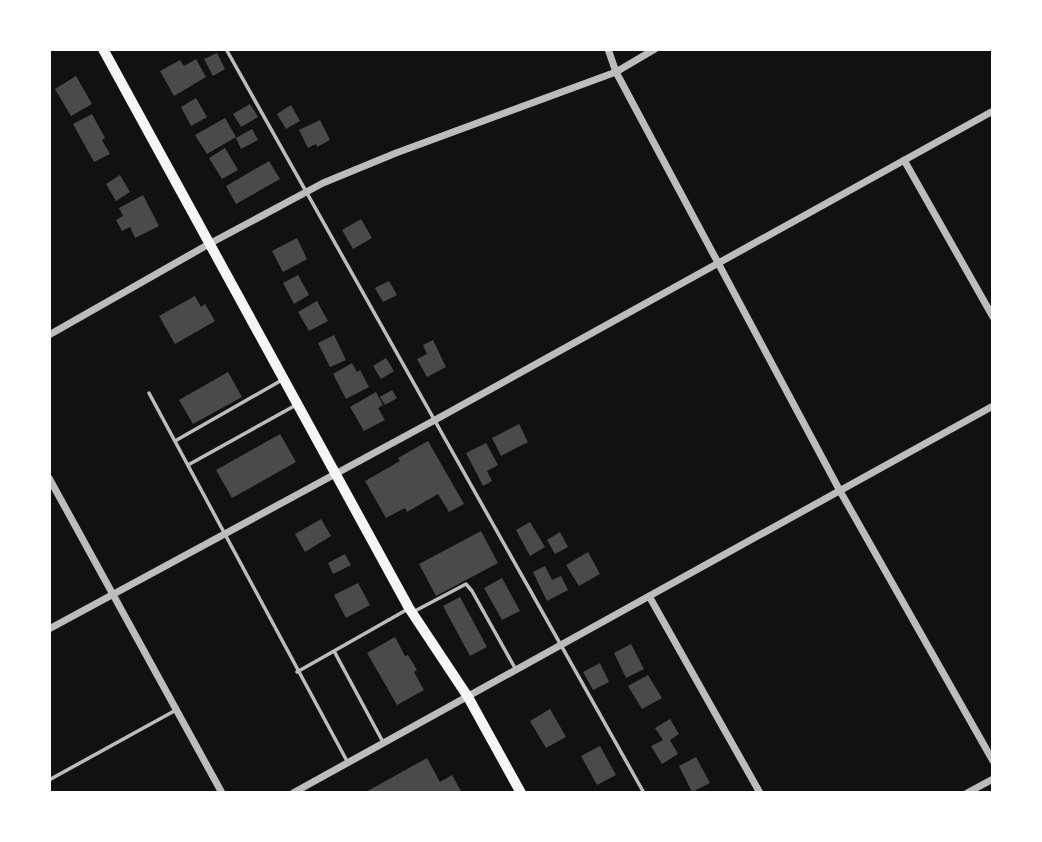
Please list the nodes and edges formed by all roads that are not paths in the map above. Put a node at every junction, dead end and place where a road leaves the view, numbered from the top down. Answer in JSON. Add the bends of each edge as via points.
{"nodes":[{"id":1,"x":103,"y":49,"type":"edge"},
{"id":2,"x":226,"y":49,"type":"edge"},
{"id":3,"x":608,"y":49,"type":"edge"},
{"id":4,"x":655,"y":49,"type":"edge"},
{"id":5,"x":616,"y":72,"type":"junction"},
{"id":6,"x":993,"y":111,"type":"edge"},
{"id":7,"x":904,"y":160,"type":"junction"},
{"id":8,"x":307,"y":192,"type":"junction"},
{"id":9,"x":209,"y":244,"type":"junction"},
{"id":10,"x":720,"y":263,"type":"junction"},
{"id":11,"x":993,"y":317,"type":"edge"},
{"id":12,"x":49,"y":335,"type":"edge"},
{"id":13,"x":284,"y":379,"type":"junction"},
{"id":14,"x":149,"y":393,"type":"dead end"},
{"id":15,"x":298,"y":404,"type":"junction"},
{"id":16,"x":993,"y":406,"type":"edge"},
{"id":17,"x":435,"y":420,"type":"junction"},
{"id":18,"x":175,"y":441,"type":"junction"},
{"id":19,"x":188,"y":466,"type":"junction"},
{"id":20,"x":337,"y":473,"type":"junction"},
{"id":21,"x":50,"y":481,"type":"edge"},
{"id":22,"x":840,"y":491,"type":"junction"},
{"id":23,"x":225,"y":533,"type":"junction"},
{"id":24,"x":113,"y":594,"type":"junction"},
{"id":25,"x":649,"y":596,"type":"junction"},
{"id":26,"x":411,"y":610,"type":"junction"},
{"id":27,"x":49,"y":629,"type":"edge"},
{"id":28,"x":561,"y":645,"type":"junction"},
{"id":29,"x":334,"y":651,"type":"junction"},
{"id":30,"x":516,"y":670,"type":"junction"},
{"id":31,"x":297,"y":672,"type":"junction"},
{"id":32,"x":468,"y":697,"type":"junction"},
{"id":33,"x":176,"y":710,"type":"junction"},
{"id":34,"x":383,"y":744,"type":"junction"},
{"id":35,"x":993,"y":761,"type":"edge"},
{"id":36,"x":348,"y":763,"type":"junction"},
{"id":37,"x":993,"y":779,"type":"edge"},
{"id":38,"x":49,"y":780,"type":"edge"},
{"id":39,"x":222,"y":793,"type":"edge"},
{"id":40,"x":293,"y":793,"type":"edge"},
{"id":41,"x":521,"y":793,"type":"edge"},
{"id":42,"x":644,"y":793,"type":"edge"},
{"id":43,"x":760,"y":793,"type":"edge"},
{"id":44,"x":967,"y":793,"type":"edge"}],
"edges":[{"from":1,"to":9,"type":"main road"},
{"from":2,"to":8,"type":"lane"},
{"from":3,"to":5,"type":"street"},
{"from":4,"to":5,"type":"street"},
{"from":5,"to":8,"type":"street","via":[[396,153]]},
{"from":5,"to":10,"type":"street"},
{"from":6,"to":7,"type":"street"},
{"from":7,"to":10,"type":"street"},
{"from":7,"to":11,"type":"street"},
{"from":8,"to":9,"type":"street"},
{"from":8,"to":17,"type":"lane"},
{"from":9,"to":12,"type":"street"},
{"from":9,"to":13,"type":"main road"},
{"from":10,"to":17,"type":"street"},
{"from":10,"to":22,"type":"street"},
{"from":13,"to":15,"type":"main road"},
{"from":13,"to":18,"type":"lane"},
{"from":14,"to":18,"type":"lane"},
{"from":15,"to":19,"type":"lane"},
{"from":15,"to":20,"type":"main road"},
{"from":16,"to":22,"type":"street"},
{"from":17,"to":20,"type":"street"},
{"from":17,"to":28,"type":"lane"},
{"from":18,"to":19,"type":"lane"},
{"from":19,"to":23,"type":"lane"},
{"from":20,"to":23,"type":"street"},
{"from":20,"to":26,"type":"main road"},
{"from":21,"to":24,"type":"street"},
{"from":22,"to":25,"type":"street"},
{"from":22,"to":35,"type":"street"},
{"from":23,"to":24,"type":"street"},
{"from":23,"to":31,"type":"lane"},
{"from":24,"to":27,"type":"street"},
{"from":24,"to":33,"type":"street"},
{"from":25,"to":28,"type":"street"},
{"from":25,"to":43,"type":"street"},
{"from":26,"to":29,"type":"lane"},
{"from":26,"to":30,"type":"lane","via":[[466,584]]},
{"from":26,"to":32,"type":"main road"},
{"from":28,"to":30,"type":"street"},
{"from":28,"to":42,"type":"lane"},
{"from":29,"to":31,"type":"lane"},
{"from":29,"to":34,"type":"lane"},
{"from":30,"to":32,"type":"street"},
{"from":31,"to":36,"type":"lane"},
{"from":32,"to":34,"type":"street"},
{"from":32,"to":41,"type":"main road"},
{"from":33,"to":38,"type":"lane"},
{"from":33,"to":39,"type":"street"},
{"from":34,"to":36,"type":"street"},
{"from":36,"to":40,"type":"street"},
{"from":37,"to":44,"type":"street"}]}
